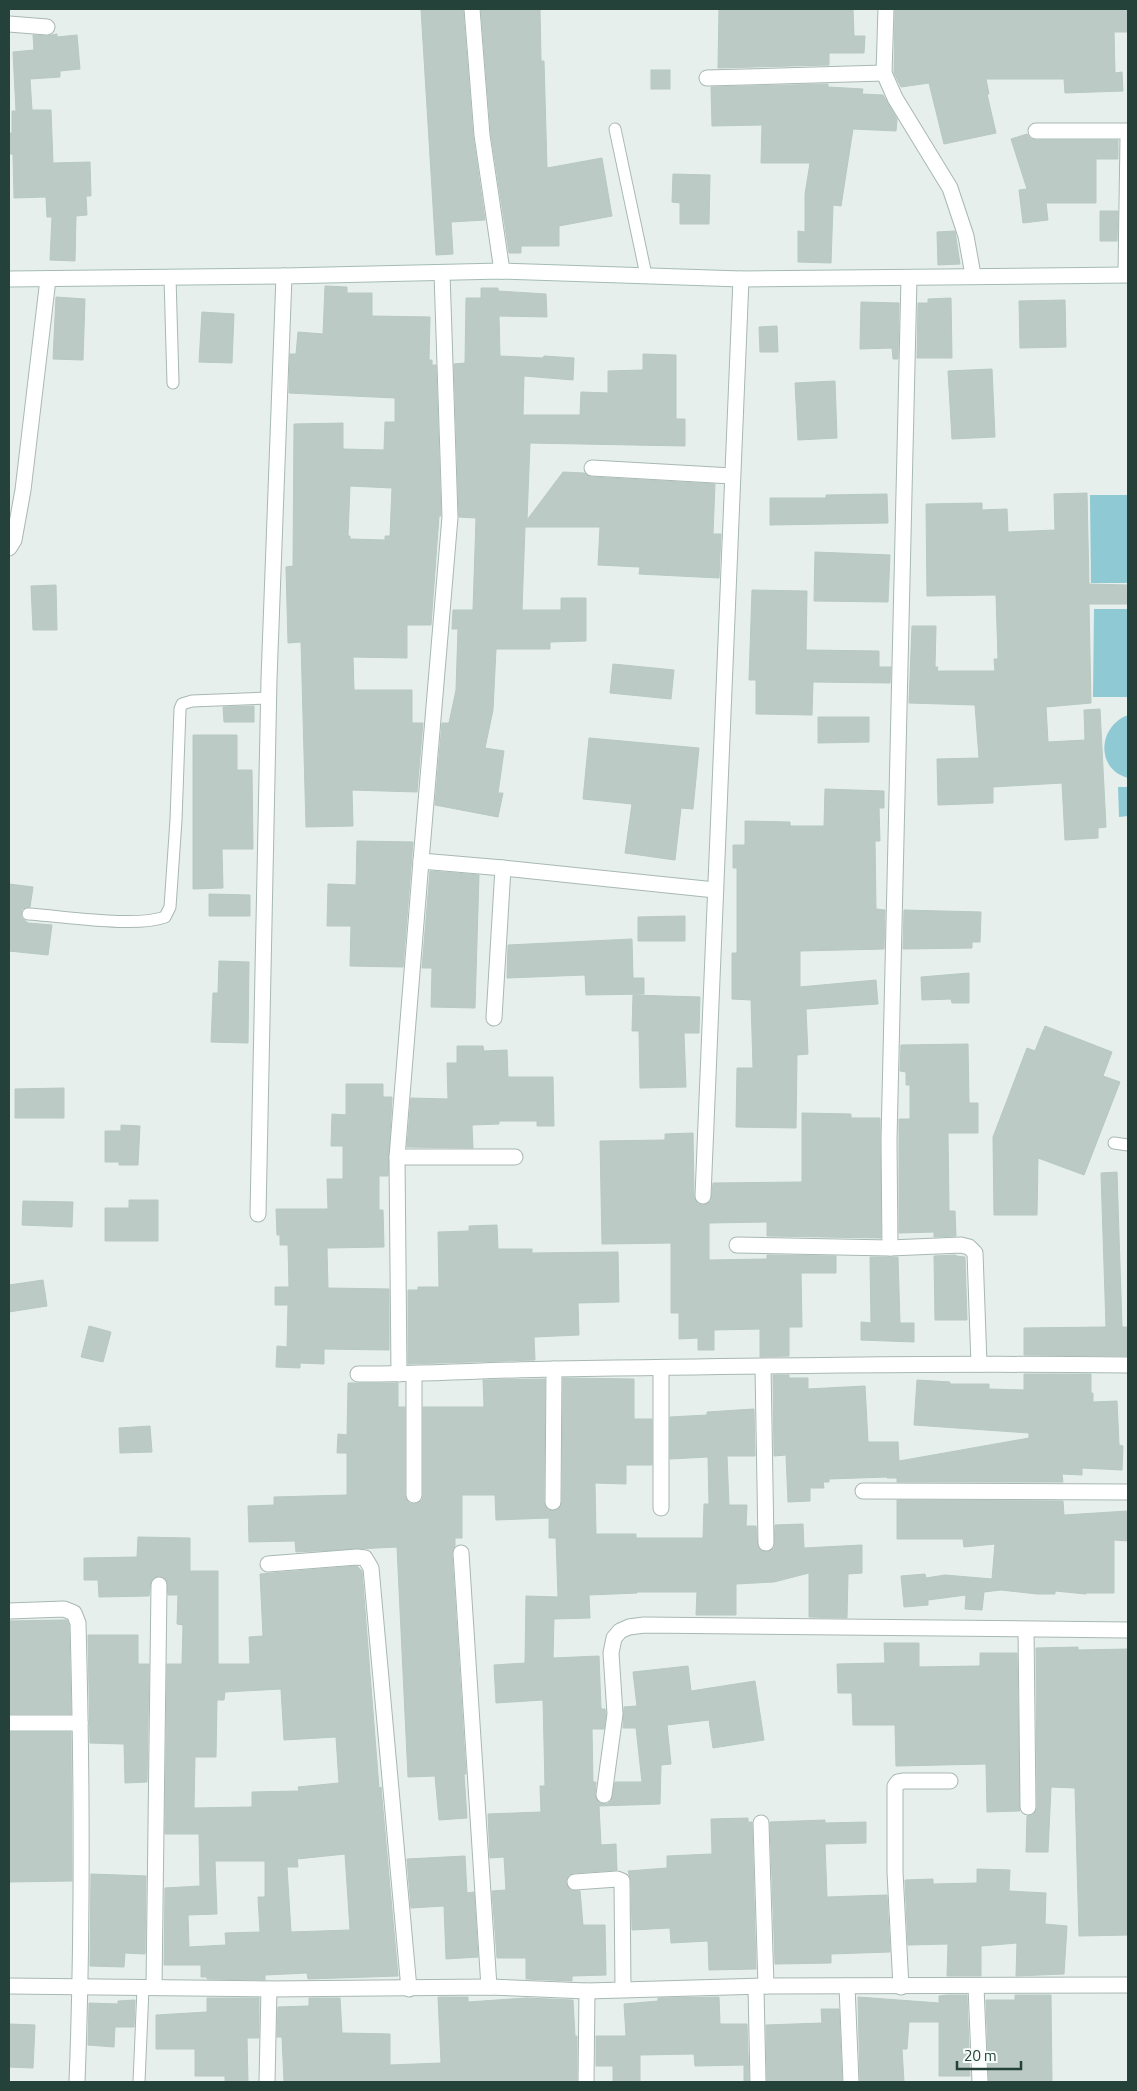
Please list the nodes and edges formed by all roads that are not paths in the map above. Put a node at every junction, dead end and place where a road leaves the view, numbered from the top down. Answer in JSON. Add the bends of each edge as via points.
{"nodes":[{"id":1,"x":472,"y":9,"type":"edge"},
{"id":2,"x":886,"y":9,"type":"edge"},
{"id":3,"x":9,"y":24,"type":"edge"},
{"id":4,"x":47,"y":27,"type":"dead end"},
{"id":5,"x":884,"y":73,"type":"junction"},
{"id":6,"x":707,"y":78,"type":"dead end"},
{"id":7,"x":616,"y":129,"type":"dead end"},
{"id":8,"x":1036,"y":131,"type":"dead end"},
{"id":9,"x":1128,"y":131,"type":"edge"},
{"id":10,"x":1128,"y":137,"type":"edge"},
{"id":11,"x":502,"y":271,"type":"junction"},
{"id":12,"x":442,"y":273,"type":"junction"},
{"id":13,"x":1127,"y":274,"type":"edge"},
{"id":14,"x":646,"y":275,"type":"junction"},
{"id":15,"x":973,"y":275,"type":"junction"},
{"id":16,"x":284,"y":276,"type":"junction"},
{"id":17,"x":170,"y":277,"type":"junction"},
{"id":18,"x":909,"y":278,"type":"junction"},
{"id":19,"x":9,"y":279,"type":"edge"},
{"id":20,"x":48,"y":279,"type":"junction"},
{"id":21,"x":741,"y":279,"type":"junction"},
{"id":22,"x":173,"y":383,"type":"dead end"},
{"id":23,"x":592,"y":468,"type":"dead end"},
{"id":24,"x":732,"y":476,"type":"junction"},
{"id":25,"x":9,"y":548,"type":"edge"},
{"id":26,"x":269,"y":698,"type":"junction"},
{"id":27,"x":421,"y":861,"type":"junction"},
{"id":28,"x":503,"y":868,"type":"junction"},
{"id":29,"x":715,"y":890,"type":"junction"},
{"id":30,"x":28,"y":914,"type":"dead end"},
{"id":31,"x":494,"y":1018,"type":"dead end"},
{"id":32,"x":1114,"y":1143,"type":"dead end"},
{"id":33,"x":1128,"y":1145,"type":"edge"},
{"id":34,"x":397,"y":1157,"type":"junction"},
{"id":35,"x":515,"y":1157,"type":"dead end"},
{"id":36,"x":703,"y":1196,"type":"dead end"},
{"id":37,"x":258,"y":1214,"type":"dead end"},
{"id":38,"x":737,"y":1245,"type":"dead end"},
{"id":39,"x":890,"y":1248,"type":"junction"},
{"id":40,"x":979,"y":1364,"type":"junction"},
{"id":41,"x":1128,"y":1365,"type":"edge"},
{"id":42,"x":762,"y":1367,"type":"junction"},
{"id":43,"x":554,"y":1369,"type":"junction"},
{"id":44,"x":661,"y":1369,"type":"junction"},
{"id":45,"x":358,"y":1374,"type":"dead end"},
{"id":46,"x":407,"y":1375,"type":"junction"},
{"id":47,"x":863,"y":1491,"type":"dead end"},
{"id":48,"x":1128,"y":1492,"type":"edge"},
{"id":49,"x":414,"y":1495,"type":"dead end"},
{"id":50,"x":553,"y":1502,"type":"dead end"},
{"id":51,"x":661,"y":1508,"type":"dead end"},
{"id":52,"x":766,"y":1543,"type":"dead end"},
{"id":53,"x":461,"y":1552,"type":"dead end"},
{"id":54,"x":268,"y":1564,"type":"dead end"},
{"id":55,"x":159,"y":1585,"type":"dead end"},
{"id":56,"x":9,"y":1611,"type":"edge"},
{"id":57,"x":1026,"y":1630,"type":"junction"},
{"id":58,"x":1128,"y":1630,"type":"edge"},
{"id":59,"x":9,"y":1723,"type":"edge"},
{"id":60,"x":80,"y":1723,"type":"junction"},
{"id":61,"x":950,"y":1781,"type":"dead end"},
{"id":62,"x":604,"y":1794,"type":"dead end"},
{"id":63,"x":1028,"y":1808,"type":"dead end"},
{"id":64,"x":761,"y":1823,"type":"dead end"},
{"id":65,"x":575,"y":1882,"type":"dead end"},
{"id":66,"x":1128,"y":1985,"type":"edge"},
{"id":67,"x":9,"y":1986,"type":"edge"},
{"id":68,"x":81,"y":1986,"type":"junction"},
{"id":69,"x":847,"y":1986,"type":"junction"},
{"id":70,"x":901,"y":1986,"type":"junction"},
{"id":71,"x":488,"y":1987,"type":"junction"},
{"id":72,"x":761,"y":1987,"type":"junction"},
{"id":73,"x":976,"y":1987,"type":"junction"},
{"id":74,"x":149,"y":1988,"type":"junction"},
{"id":75,"x":623,"y":1989,"type":"junction"},
{"id":76,"x":269,"y":1990,"type":"junction"},
{"id":77,"x":409,"y":1990,"type":"junction"},
{"id":78,"x":587,"y":1991,"type":"junction"},
{"id":79,"x":76,"y":2082,"type":"edge"},
{"id":80,"x":139,"y":2082,"type":"edge"},
{"id":81,"x":267,"y":2082,"type":"edge"},
{"id":82,"x":586,"y":2082,"type":"edge"},
{"id":83,"x":758,"y":2082,"type":"edge"},
{"id":84,"x":851,"y":2082,"type":"edge"},
{"id":85,"x":980,"y":2082,"type":"edge"}],
"edges":[{"from":1,"to":11,"type":"street","via":[[482,134]]},
{"from":2,"to":5,"type":"street"},
{"from":3,"to":4,"type":"street"},
{"from":5,"to":6,"type":"street"},
{"from":5,"to":15,"type":"street","via":[[895,98],[950,188],[966,236]]},
{"from":7,"to":14,"type":"lane"},
{"from":8,"to":9,"type":"street"},
{"from":10,"to":13,"type":"street"},
{"from":11,"to":12,"type":"street"},
{"from":11,"to":14,"type":"street"},
{"from":12,"to":16,"type":"street"},
{"from":12,"to":27,"type":"street","via":[[450,517]]},
{"from":13,"to":15,"type":"street"},
{"from":14,"to":21,"type":"street"},
{"from":15,"to":18,"type":"street"},
{"from":16,"to":17,"type":"street"},
{"from":16,"to":26,"type":"street"},
{"from":17,"to":20,"type":"street"},
{"from":17,"to":22,"type":"lane"},
{"from":18,"to":21,"type":"street"},
{"from":18,"to":39,"type":"street","via":[[889,1140]]},
{"from":19,"to":20,"type":"street"},
{"from":20,"to":25,"type":"street","via":[[23,490],[14,540]]},
{"from":21,"to":24,"type":"street"},
{"from":23,"to":24,"type":"street"},
{"from":24,"to":29,"type":"street"},
{"from":26,"to":30,"type":"lane","via":[[192,700],[182,704],[170,907],[165,917],[116,920]]},
{"from":26,"to":37,"type":"street"},
{"from":27,"to":28,"type":"street"},
{"from":27,"to":34,"type":"street"},
{"from":28,"to":29,"type":"street"},
{"from":28,"to":31,"type":"street"},
{"from":29,"to":36,"type":"street"},
{"from":32,"to":33,"type":"lane"},
{"from":34,"to":35,"type":"street"},
{"from":34,"to":46,"type":"street"},
{"from":38,"to":39,"type":"street"},
{"from":39,"to":40,"type":"street","via":[[961,1245],[974,1253]]},
{"from":40,"to":41,"type":"street"},
{"from":40,"to":42,"type":"street"},
{"from":42,"to":44,"type":"street"},
{"from":42,"to":52,"type":"street"},
{"from":43,"to":44,"type":"street"},
{"from":43,"to":46,"type":"street"},
{"from":43,"to":50,"type":"street"},
{"from":44,"to":51,"type":"street"},
{"from":45,"to":46,"type":"street"},
{"from":46,"to":49,"type":"street"},
{"from":47,"to":48,"type":"street"},
{"from":53,"to":71,"type":"street"},
{"from":54,"to":77,"type":"street","via":[[357,1557],[365,1558],[371,1568]]},
{"from":55,"to":74,"type":"street"},
{"from":56,"to":60,"type":"street","via":[[64,1608],[76,1616]]},
{"from":57,"to":58,"type":"street"},
{"from":57,"to":62,"type":"street","via":[[629,1627],[614,1638],[611,1653],[615,1714]]},
{"from":57,"to":63,"type":"street"},
{"from":59,"to":60,"type":"street"},
{"from":60,"to":68,"type":"street"},
{"from":61,"to":70,"type":"street","via":[[904,1780],[895,1786],[895,1872]]},
{"from":64,"to":72,"type":"street"},
{"from":65,"to":75,"type":"street","via":[[622,1880]]},
{"from":66,"to":73,"type":"street"},
{"from":67,"to":68,"type":"street"},
{"from":68,"to":74,"type":"street"},
{"from":68,"to":79,"type":"street"},
{"from":69,"to":70,"type":"street"},
{"from":69,"to":72,"type":"street"},
{"from":69,"to":84,"type":"street"},
{"from":70,"to":73,"type":"street"},
{"from":71,"to":77,"type":"street"},
{"from":71,"to":78,"type":"street"},
{"from":72,"to":75,"type":"street"},
{"from":72,"to":83,"type":"street"},
{"from":73,"to":85,"type":"street"},
{"from":74,"to":76,"type":"street"},
{"from":74,"to":80,"type":"lane"},
{"from":75,"to":78,"type":"street"},
{"from":76,"to":77,"type":"street"},
{"from":76,"to":81,"type":"street"},
{"from":78,"to":82,"type":"street"}]}
